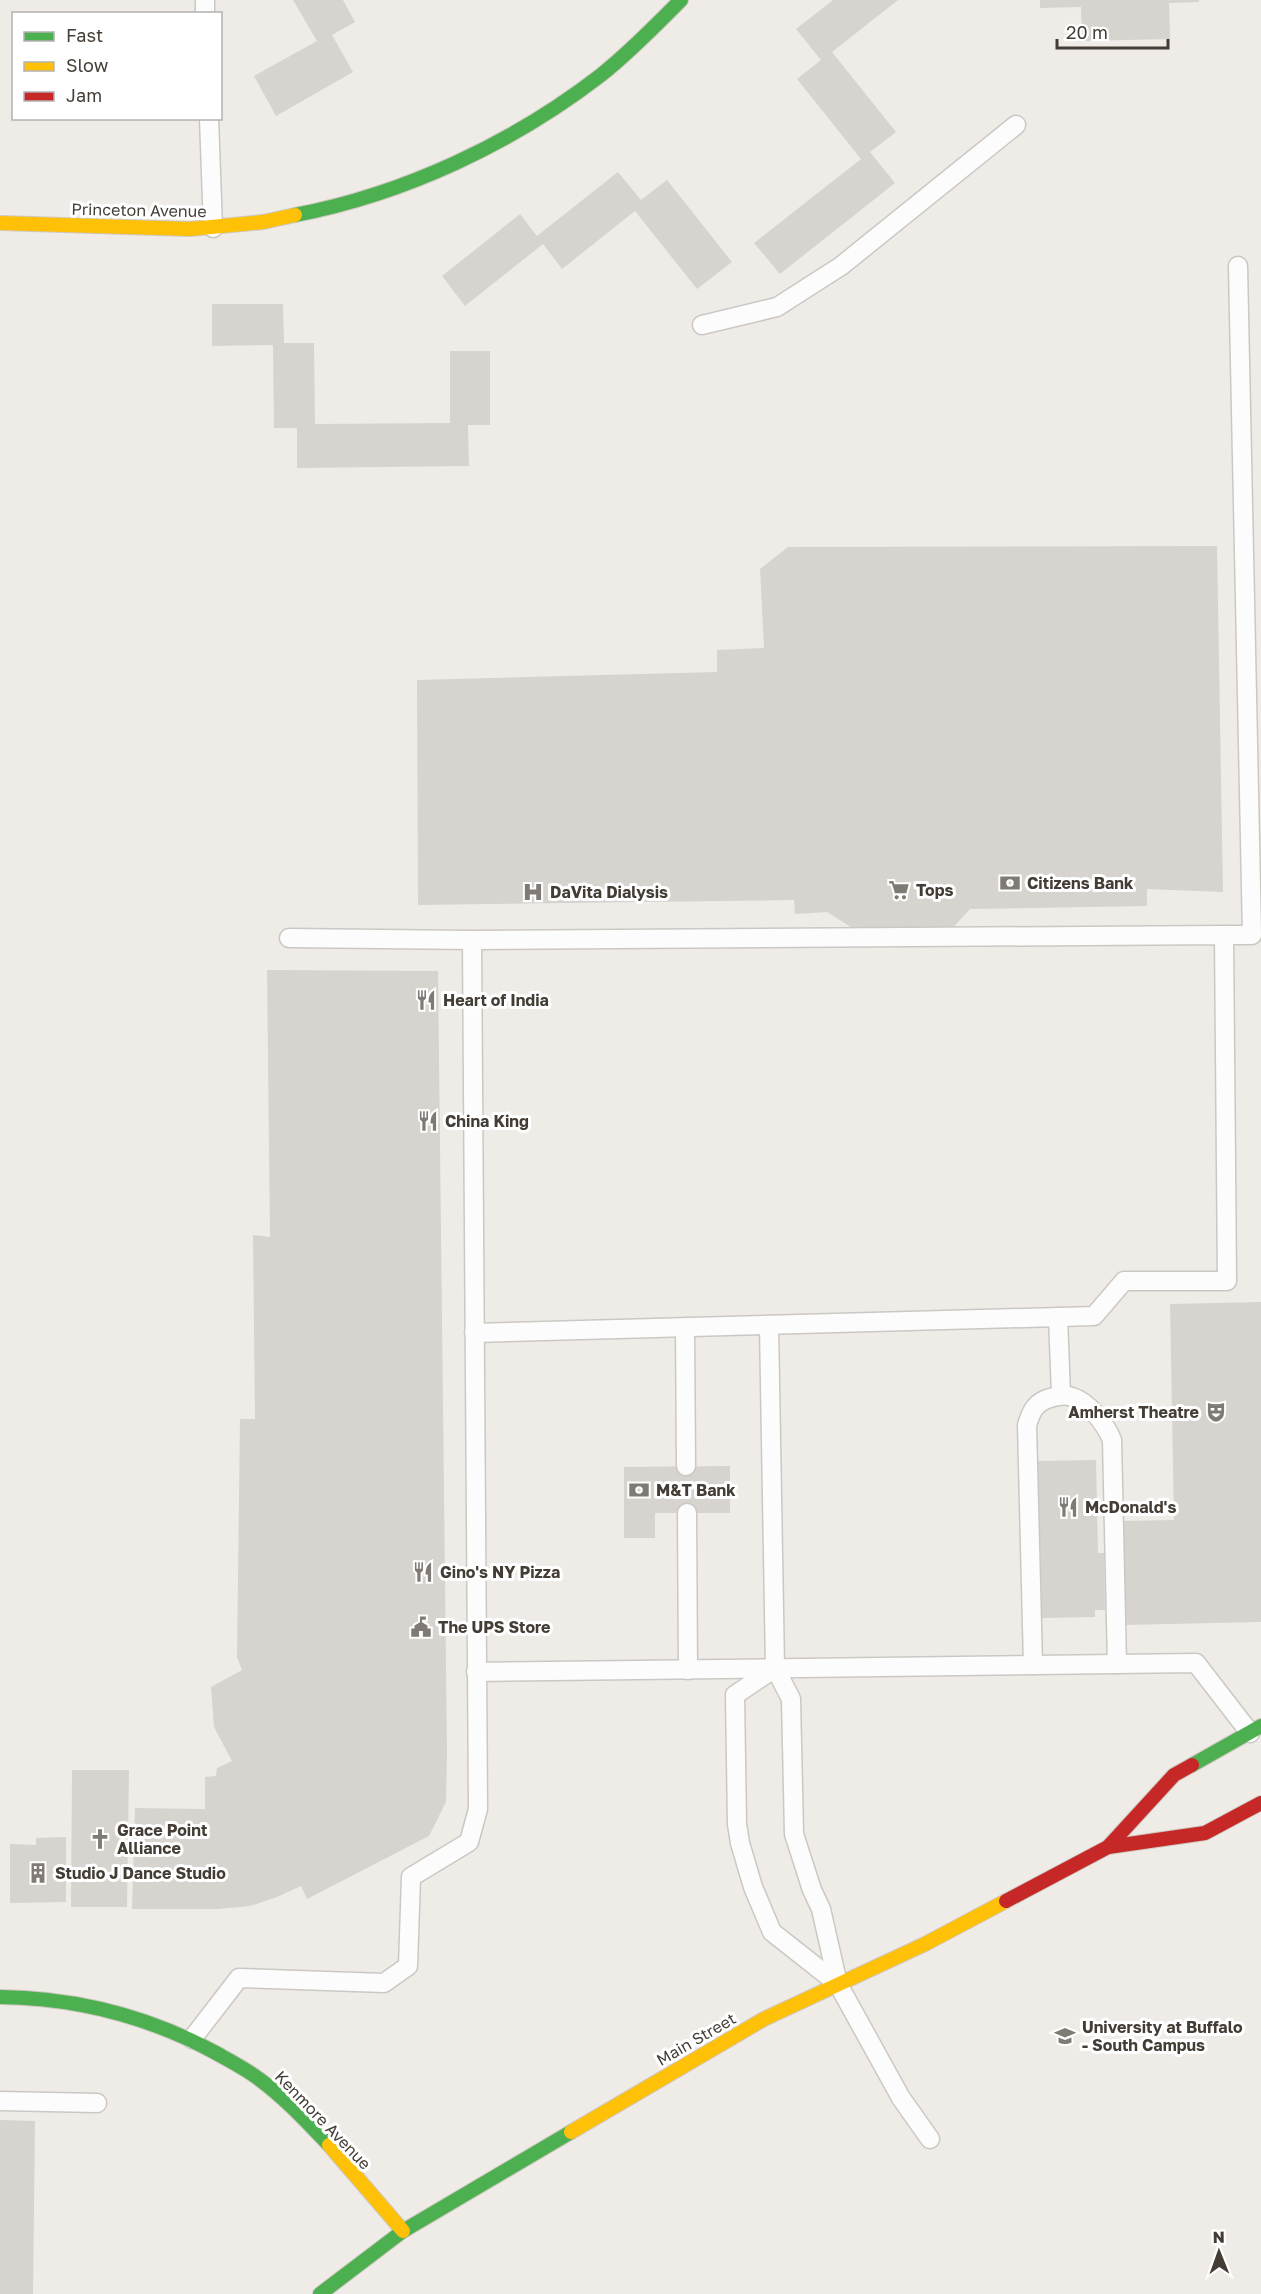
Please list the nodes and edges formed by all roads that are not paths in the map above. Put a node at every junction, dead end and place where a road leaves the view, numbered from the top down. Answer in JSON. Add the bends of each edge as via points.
{"nodes":[{"id":1,"x":681,"y":0,"type":"edge"},
{"id":2,"x":209,"y":120,"type":"edge"},
{"id":3,"x":1016,"y":125,"type":"dead end"},
{"id":4,"x":0,"y":223,"type":"edge"},
{"id":5,"x":213,"y":228,"type":"junction"},
{"id":6,"x":1238,"y":266,"type":"dead end"},
{"id":7,"x":702,"y":325,"type":"dead end"},
{"id":8,"x":1224,"y":935,"type":"junction"},
{"id":9,"x":288,"y":938,"type":"dead end"},
{"id":10,"x":472,"y":940,"type":"junction"},
{"id":11,"x":1058,"y":1317,"type":"junction"},
{"id":12,"x":769,"y":1325,"type":"junction"},
{"id":13,"x":685,"y":1327,"type":"junction"},
{"id":14,"x":474,"y":1333,"type":"junction"},
{"id":15,"x":1061,"y":1395,"type":"junction"},
{"id":16,"x":686,"y":1466,"type":"dead end"},
{"id":17,"x":687,"y":1513,"type":"dead end"},
{"id":18,"x":1117,"y":1664,"type":"junction"},
{"id":19,"x":1033,"y":1665,"type":"junction"},
{"id":20,"x":775,"y":1668,"type":"junction"},
{"id":21,"x":688,"y":1670,"type":"junction"},
{"id":22,"x":476,"y":1672,"type":"junction"},
{"id":23,"x":1256,"y":1730,"type":"edge"},
{"id":24,"x":1261,"y":1803,"type":"edge"},
{"id":25,"x":1108,"y":1847,"type":"junction"},
{"id":26,"x":838,"y":1984,"type":"junction"},
{"id":27,"x":0,"y":1997,"type":"edge"},
{"id":28,"x":192,"y":2039,"type":"junction"},
{"id":29,"x":0,"y":2101,"type":"edge"},
{"id":30,"x":97,"y":2103,"type":"dead end"},
{"id":31,"x":930,"y":2139,"type":"dead end"},
{"id":32,"x":403,"y":2231,"type":"junction"},
{"id":33,"x":320,"y":2294,"type":"edge"}],
"edges":[{"from":1,"to":5,"type":"main road","name":"Princeton Avenue","via":[[588,84],[525,126],[458,161],[388,190],[315,211]]},
{"from":2,"to":5,"type":"lane"},
{"from":3,"to":7,"type":"lane","via":[[841,267],[777,307]]},
{"from":4,"to":5,"type":"main road","name":"Princeton Avenue"},
{"from":6,"to":8,"type":"lane","via":[[1252,934]]},
{"from":8,"to":10,"type":"lane"},
{"from":8,"to":11,"type":"lane","via":[[1227,1281],[1124,1281],[1094,1316]]},
{"from":9,"to":10,"type":"lane"},
{"from":10,"to":14,"type":"lane"},
{"from":11,"to":12,"type":"lane"},
{"from":11,"to":15,"type":"lane"},
{"from":12,"to":13,"type":"lane"},
{"from":12,"to":20,"type":"lane"},
{"from":13,"to":14,"type":"lane"},
{"from":13,"to":16,"type":"lane"},
{"from":14,"to":22,"type":"lane"},
{"from":15,"to":18,"type":"lane","via":[[1074,1397],[1097,1415],[1112,1440]]},
{"from":15,"to":19,"type":"lane","via":[[1044,1400],[1031,1410],[1027,1425]]},
{"from":17,"to":21,"type":"lane"},
{"from":18,"to":19,"type":"lane"},
{"from":18,"to":23,"type":"lane","via":[[1196,1664]]},
{"from":19,"to":20,"type":"lane"},
{"from":20,"to":21,"type":"lane"},
{"from":20,"to":26,"type":"lane","via":[[790,1699],[794,1834],[821,1909]]},
{"from":20,"to":26,"type":"lane","via":[[735,1695],[740,1843],[772,1932]]},
{"from":21,"to":22,"type":"lane"},
{"from":22,"to":28,"type":"lane","via":[[478,1809],[469,1842],[411,1877],[408,1966],[384,1983],[239,1978]]},
{"from":23,"to":25,"type":"main road","name":"Main Street","via":[[1174,1775]]},
{"from":24,"to":25,"type":"main road","name":"Main Street","via":[[1205,1833]]},
{"from":25,"to":26,"type":"main road","name":"Main Street","via":[[925,1944]]},
{"from":26,"to":31,"type":"lane","via":[[901,2098]]},
{"from":26,"to":32,"type":"main road","name":"Main Street","via":[[764,2019]]},
{"from":27,"to":28,"type":"main road","name":"Kenmore Avenue","via":[[95,2005]]},
{"from":28,"to":32,"type":"main road","name":"Kenmore Avenue","via":[[259,2078],[339,2157]]},
{"from":29,"to":30,"type":"lane"},
{"from":32,"to":33,"type":"main road","name":"Main Street"}]}
